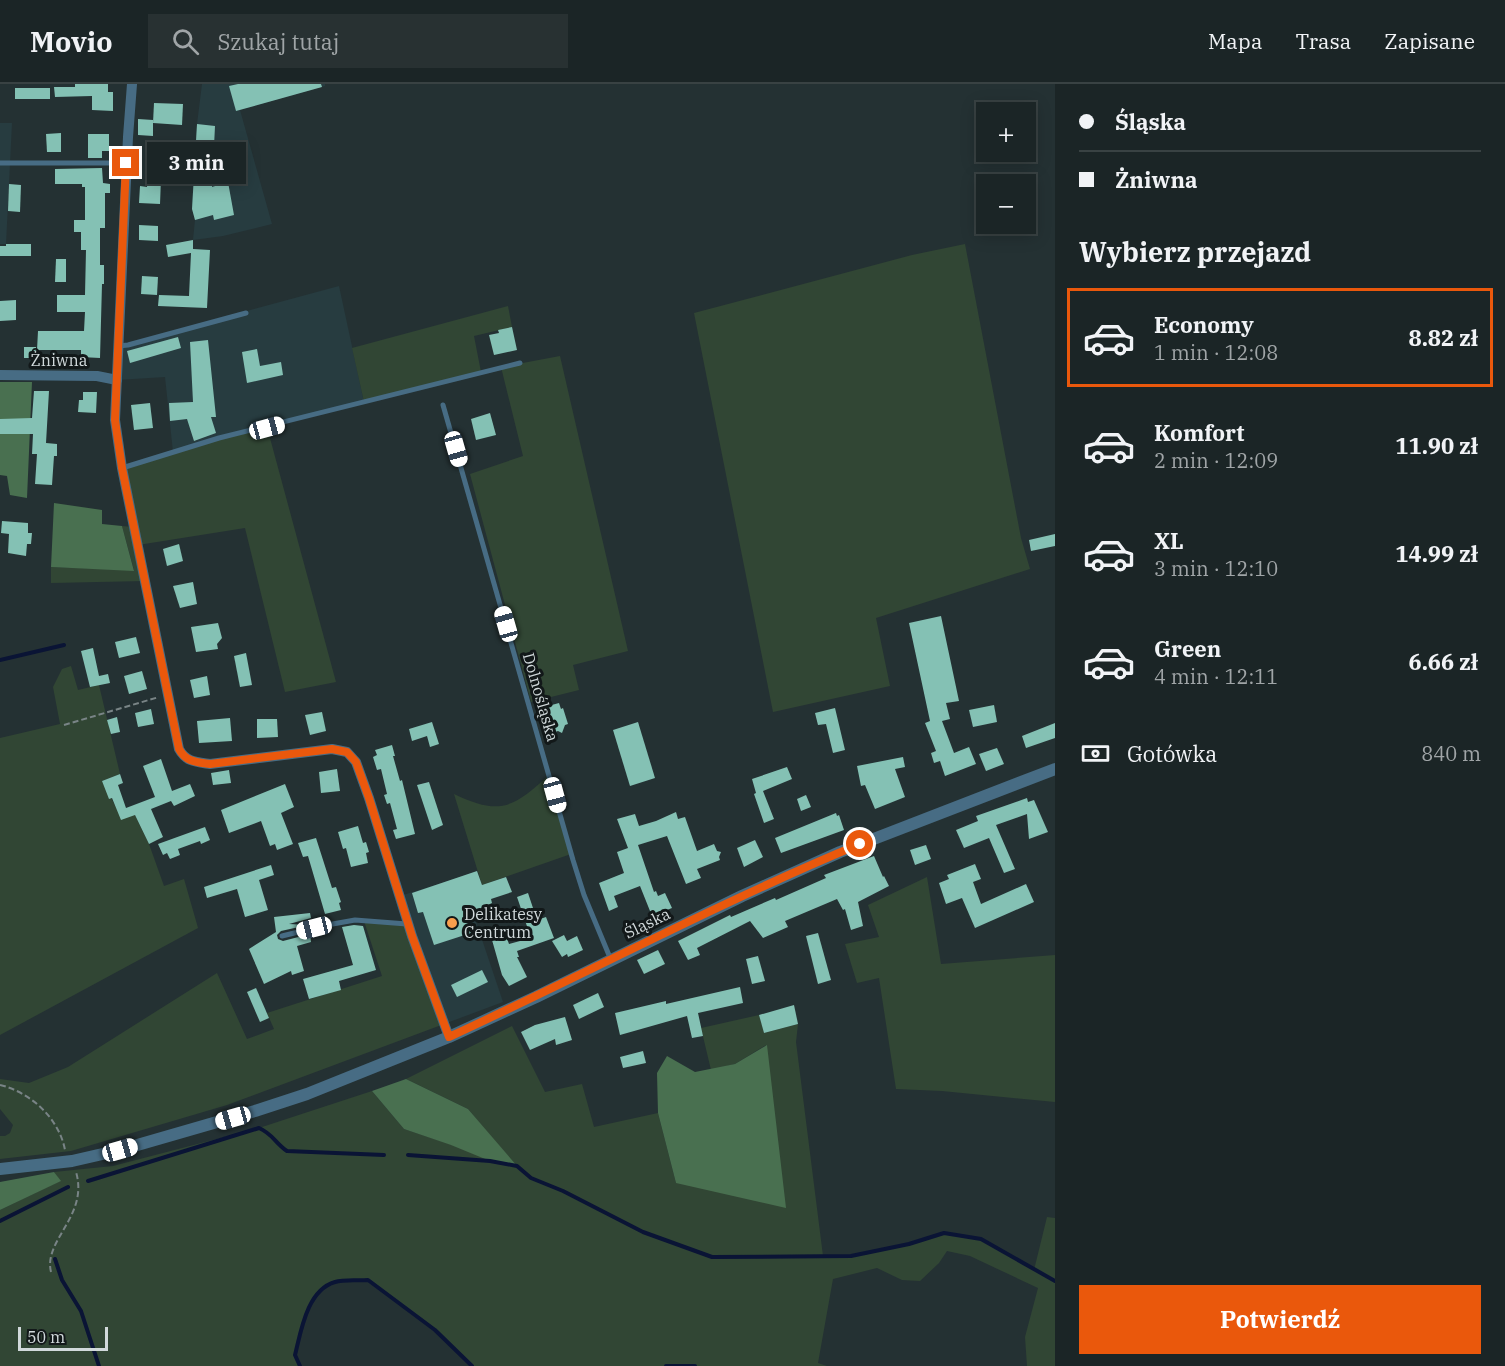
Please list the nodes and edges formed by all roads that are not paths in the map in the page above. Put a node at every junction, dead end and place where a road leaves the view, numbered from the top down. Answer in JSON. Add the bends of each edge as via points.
{"nodes":[{"id":1,"x":132,"y":84,"type":"edge"},
{"id":2,"x":0,"y":163,"type":"edge"},
{"id":3,"x":126,"y":163,"type":"junction"},
{"id":4,"x":246,"y":313,"type":"dead end"},
{"id":5,"x":118,"y":346,"type":"junction"},
{"id":6,"x":520,"y":363,"type":"dead end"},
{"id":7,"x":0,"y":375,"type":"edge"},
{"id":8,"x":117,"y":380,"type":"junction"},
{"id":9,"x":443,"y":405,"type":"dead end"},
{"id":10,"x":122,"y":468,"type":"junction"},
{"id":11,"x":1055,"y":769,"type":"edge"},
{"id":12,"x":409,"y":924,"type":"junction"},
{"id":13,"x":282,"y":936,"type":"dead end"},
{"id":14,"x":611,"y":960,"type":"junction"},
{"id":15,"x":449,"y":1037,"type":"junction"},
{"id":16,"x":0,"y":1169,"type":"edge"}],
"edges":[{"from":1,"to":3,"type":"street"},
{"from":2,"to":3,"type":"lane"},
{"from":3,"to":5,"type":"street"},
{"from":4,"to":5,"type":"lane"},
{"from":5,"to":8,"type":"street"},
{"from":6,"to":10,"type":"lane","via":[[219,438]]},
{"from":7,"to":8,"type":"street","name":"Żniwna","via":[[97,376]]},
{"from":8,"to":10,"type":"street","via":[[115,420]]},
{"from":9,"to":14,"type":"lane","name":"Dolnośląska","via":[[573,860]]},
{"from":10,"to":12,"type":"street","via":[[167,694],[184,758],[210,764],[332,749],[347,752],[356,762],[369,798]]},
{"from":11,"to":14,"type":"street","name":"Śląska","via":[[840,852]]},
{"from":12,"to":13,"type":"lane","via":[[355,920]]},
{"from":12,"to":15,"type":"street"},
{"from":14,"to":15,"type":"street","name":"Śląska"},
{"from":15,"to":16,"type":"street","name":"Śląska","via":[[308,1094],[255,1111],[120,1150],[70,1161]]}]}
